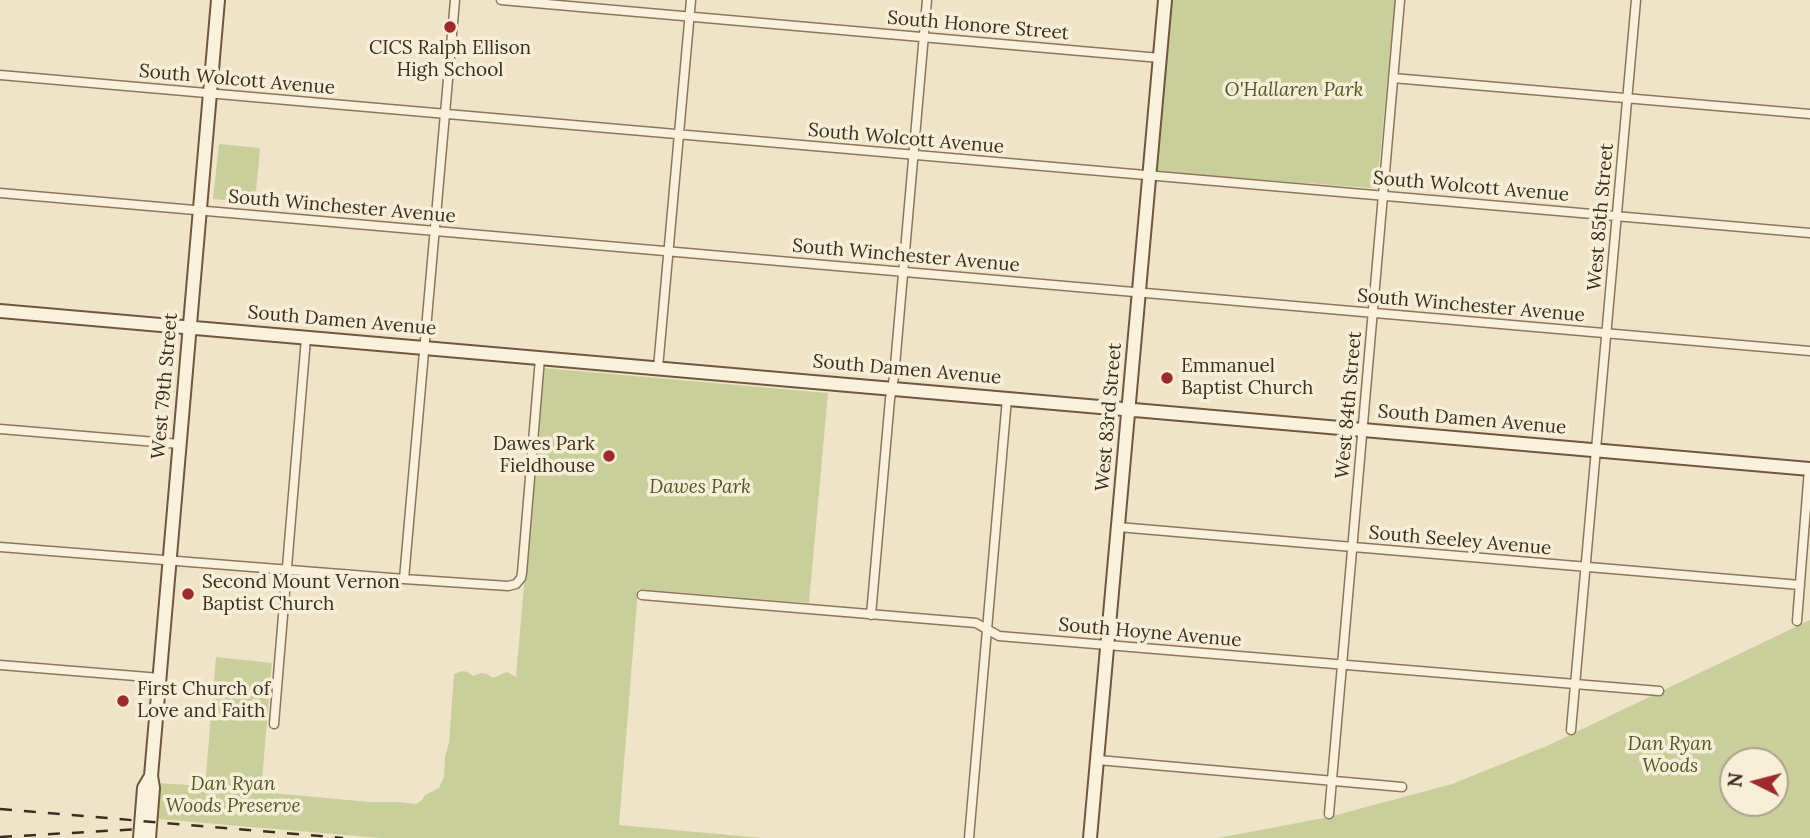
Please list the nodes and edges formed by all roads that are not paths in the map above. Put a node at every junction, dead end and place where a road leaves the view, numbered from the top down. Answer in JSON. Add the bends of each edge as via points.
{"nodes":[{"id":1,"x":218,"y":0,"type":"edge"},
{"id":2,"x":454,"y":0,"type":"edge"},
{"id":3,"x":501,"y":0,"type":"edge"},
{"id":4,"x":691,"y":0,"type":"edge"},
{"id":5,"x":927,"y":0,"type":"edge"},
{"id":6,"x":1165,"y":0,"type":"edge"},
{"id":7,"x":1400,"y":0,"type":"edge"},
{"id":8,"x":1636,"y":0,"type":"edge"},
{"id":9,"x":689,"y":17,"type":"junction"},
{"id":10,"x":924,"y":37,"type":"junction"},
{"id":11,"x":1160,"y":58,"type":"junction"},
{"id":12,"x":0,"y":75,"type":"edge"},
{"id":13,"x":1393,"y":78,"type":"junction"},
{"id":14,"x":210,"y":93,"type":"junction"},
{"id":15,"x":1627,"y":98,"type":"junction"},
{"id":16,"x":444,"y":114,"type":"junction"},
{"id":17,"x":1810,"y":114,"type":"edge"},
{"id":18,"x":679,"y":134,"type":"junction"},
{"id":19,"x":914,"y":155,"type":"junction"},
{"id":20,"x":1149,"y":176,"type":"junction"},
{"id":21,"x":0,"y":193,"type":"edge"},
{"id":22,"x":1383,"y":196,"type":"junction"},
{"id":23,"x":200,"y":210,"type":"junction"},
{"id":24,"x":1617,"y":216,"type":"junction"},
{"id":25,"x":434,"y":231,"type":"junction"},
{"id":26,"x":1810,"y":233,"type":"edge"},
{"id":27,"x":668,"y":251,"type":"junction"},
{"id":28,"x":903,"y":272,"type":"junction"},
{"id":29,"x":1139,"y":292,"type":"junction"},
{"id":30,"x":0,"y":311,"type":"edge"},
{"id":31,"x":1373,"y":313,"type":"junction"},
{"id":32,"x":190,"y":327,"type":"junction"},
{"id":33,"x":1607,"y":333,"type":"junction"},
{"id":34,"x":306,"y":338,"type":"junction"},
{"id":35,"x":424,"y":348,"type":"junction"},
{"id":36,"x":1810,"y":351,"type":"edge"},
{"id":37,"x":540,"y":358,"type":"junction"},
{"id":38,"x":658,"y":368,"type":"junction"},
{"id":39,"x":891,"y":388,"type":"junction"},
{"id":40,"x":1007,"y":398,"type":"junction"},
{"id":41,"x":1129,"y":409,"type":"junction"},
{"id":42,"x":0,"y":429,"type":"edge"},
{"id":43,"x":1363,"y":430,"type":"junction"},
{"id":44,"x":180,"y":444,"type":"junction"},
{"id":45,"x":1596,"y":450,"type":"junction"},
{"id":46,"x":1810,"y":469,"type":"edge"},
{"id":47,"x":1118,"y":527,"type":"junction"},
{"id":48,"x":0,"y":547,"type":"edge"},
{"id":49,"x":1353,"y":547,"type":"junction"},
{"id":50,"x":170,"y":561,"type":"junction"},
{"id":51,"x":1586,"y":567,"type":"junction"},
{"id":52,"x":287,"y":570,"type":"junction"},
{"id":53,"x":404,"y":579,"type":"junction"},
{"id":54,"x":1800,"y":585,"type":"junction"},
{"id":55,"x":642,"y":595,"type":"dead end"},
{"id":56,"x":871,"y":615,"type":"junction"},
{"id":57,"x":1797,"y":621,"type":"dead end"},
{"id":58,"x":987,"y":630,"type":"junction"},
{"id":59,"x":1108,"y":645,"type":"junction"},
{"id":60,"x":1343,"y":663,"type":"junction"},
{"id":61,"x":0,"y":665,"type":"edge"},
{"id":62,"x":160,"y":678,"type":"junction"},
{"id":63,"x":1576,"y":684,"type":"junction"},
{"id":64,"x":1659,"y":691,"type":"dead end"},
{"id":65,"x":274,"y":724,"type":"dead end"},
{"id":66,"x":1571,"y":730,"type":"dead end"},
{"id":67,"x":1098,"y":760,"type":"junction"},
{"id":68,"x":151,"y":776,"type":"junction"},
{"id":69,"x":1332,"y":781,"type":"junction"},
{"id":70,"x":1402,"y":787,"type":"dead end"},
{"id":71,"x":1329,"y":814,"type":"dead end"},
{"id":72,"x":140,"y":838,"type":"edge"},
{"id":73,"x":149,"y":838,"type":"edge"},
{"id":74,"x":969,"y":838,"type":"edge"},
{"id":75,"x":1090,"y":838,"type":"edge"}],
"edges":[{"from":1,"to":14,"type":"street","name":"West 79th Street"},
{"from":2,"to":16,"type":"street"},
{"from":3,"to":9,"type":"street","name":"South Honore Street"},
{"from":4,"to":9,"type":"street"},
{"from":5,"to":10,"type":"street"},
{"from":6,"to":11,"type":"street","name":"West 83rd Street"},
{"from":7,"to":13,"type":"street","name":"West 84th Street"},
{"from":8,"to":15,"type":"street","name":"West 85th Street"},
{"from":9,"to":10,"type":"street","name":"South Honore Street"},
{"from":9,"to":18,"type":"street"},
{"from":10,"to":11,"type":"street","name":"South Honore Street"},
{"from":10,"to":19,"type":"street"},
{"from":11,"to":20,"type":"street","name":"West 83rd Street"},
{"from":12,"to":14,"type":"street","name":"South Wolcott Avenue"},
{"from":13,"to":15,"type":"street"},
{"from":13,"to":22,"type":"street","name":"West 84th Street"},
{"from":14,"to":16,"type":"street","name":"South Wolcott Avenue"},
{"from":14,"to":23,"type":"street","name":"West 79th Street"},
{"from":15,"to":17,"type":"street"},
{"from":15,"to":24,"type":"street","name":"West 85th Street"},
{"from":16,"to":18,"type":"street","name":"South Wolcott Avenue"},
{"from":16,"to":25,"type":"street"},
{"from":18,"to":19,"type":"street","name":"South Wolcott Avenue"},
{"from":18,"to":27,"type":"street"},
{"from":19,"to":20,"type":"street","name":"South Wolcott Avenue"},
{"from":19,"to":28,"type":"street"},
{"from":20,"to":22,"type":"street","name":"South Wolcott Avenue"},
{"from":20,"to":29,"type":"street","name":"West 83rd Street"},
{"from":21,"to":23,"type":"street","name":"South Winchester Avenue"},
{"from":22,"to":24,"type":"street","name":"South Wolcott Avenue"},
{"from":22,"to":31,"type":"street","name":"West 84th Street"},
{"from":23,"to":25,"type":"street","name":"South Winchester Avenue"},
{"from":23,"to":32,"type":"street","name":"West 79th Street"},
{"from":24,"to":26,"type":"street","name":"South Wolcott Avenue"},
{"from":24,"to":33,"type":"street","name":"West 85th Street"},
{"from":25,"to":27,"type":"street","name":"South Winchester Avenue"},
{"from":25,"to":35,"type":"street"},
{"from":27,"to":28,"type":"street","name":"South Winchester Avenue"},
{"from":27,"to":38,"type":"street"},
{"from":28,"to":29,"type":"street","name":"South Winchester Avenue"},
{"from":28,"to":39,"type":"street"},
{"from":29,"to":31,"type":"street","name":"South Winchester Avenue"},
{"from":29,"to":41,"type":"street","name":"West 83rd Street"},
{"from":30,"to":32,"type":"street","name":"South Damen Avenue"},
{"from":31,"to":33,"type":"street","name":"South Winchester Avenue"},
{"from":31,"to":43,"type":"street","name":"West 84th Street"},
{"from":32,"to":34,"type":"street","name":"South Damen Avenue"},
{"from":32,"to":44,"type":"street","name":"West 79th Street"},
{"from":33,"to":36,"type":"street","name":"South Winchester Avenue"},
{"from":33,"to":45,"type":"street","name":"West 85th Street"},
{"from":34,"to":35,"type":"street","name":"South Damen Avenue"},
{"from":34,"to":52,"type":"street"},
{"from":35,"to":37,"type":"street","name":"South Damen Avenue"},
{"from":35,"to":53,"type":"street"},
{"from":37,"to":38,"type":"street","name":"South Damen Avenue"},
{"from":37,"to":53,"type":"street","via":[[519,582],[508,586]]},
{"from":38,"to":39,"type":"street","name":"South Damen Avenue"},
{"from":39,"to":40,"type":"street","name":"South Damen Avenue"},
{"from":39,"to":56,"type":"street"},
{"from":40,"to":41,"type":"street","name":"South Damen Avenue"},
{"from":40,"to":58,"type":"street"},
{"from":41,"to":43,"type":"street","name":"South Damen Avenue"},
{"from":41,"to":47,"type":"street","name":"West 83rd Street"},
{"from":42,"to":44,"type":"street"},
{"from":43,"to":45,"type":"street","name":"South Damen Avenue"},
{"from":43,"to":49,"type":"street","name":"West 84th Street"},
{"from":44,"to":50,"type":"street","name":"West 79th Street"},
{"from":45,"to":46,"type":"street","name":"South Damen Avenue"},
{"from":45,"to":51,"type":"street","name":"West 85th Street"},
{"from":46,"to":54,"type":"street"},
{"from":47,"to":49,"type":"street","name":"South Seeley Avenue"},
{"from":47,"to":59,"type":"street","name":"West 83rd Street"},
{"from":48,"to":50,"type":"street"},
{"from":49,"to":51,"type":"street","name":"South Seeley Avenue"},
{"from":49,"to":60,"type":"street","name":"West 84th Street"},
{"from":50,"to":52,"type":"street"},
{"from":50,"to":62,"type":"street","name":"West 79th Street"},
{"from":51,"to":54,"type":"street","name":"South Seeley Avenue"},
{"from":51,"to":63,"type":"street","name":"West 85th Street"},
{"from":52,"to":53,"type":"street"},
{"from":52,"to":65,"type":"street"},
{"from":54,"to":57,"type":"street"},
{"from":55,"to":56,"type":"street","name":"South Hoyne Avenue"},
{"from":56,"to":58,"type":"street","name":"South Hoyne Avenue","via":[[976,623]]},
{"from":58,"to":59,"type":"street","name":"South Hoyne Avenue","via":[[999,636]]},
{"from":58,"to":74,"type":"street"},
{"from":59,"to":60,"type":"street","name":"South Hoyne Avenue"},
{"from":59,"to":67,"type":"street","name":"West 83rd Street"},
{"from":60,"to":63,"type":"street","name":"South Hoyne Avenue"},
{"from":60,"to":69,"type":"street","name":"West 84th Street"},
{"from":61,"to":62,"type":"street"},
{"from":62,"to":68,"type":"street","name":"West 79th Street"},
{"from":63,"to":64,"type":"street","name":"South Hoyne Avenue"},
{"from":63,"to":66,"type":"street","name":"West 85th Street"},
{"from":67,"to":69,"type":"street"},
{"from":67,"to":75,"type":"street","name":"West 83rd Street"},
{"from":68,"to":72,"type":"street","name":"West 79th Street","via":[[144,788]]},
{"from":68,"to":73,"type":"street","name":"West 79th Street"},
{"from":69,"to":70,"type":"street"},
{"from":69,"to":71,"type":"street","name":"West 84th Street"}]}
